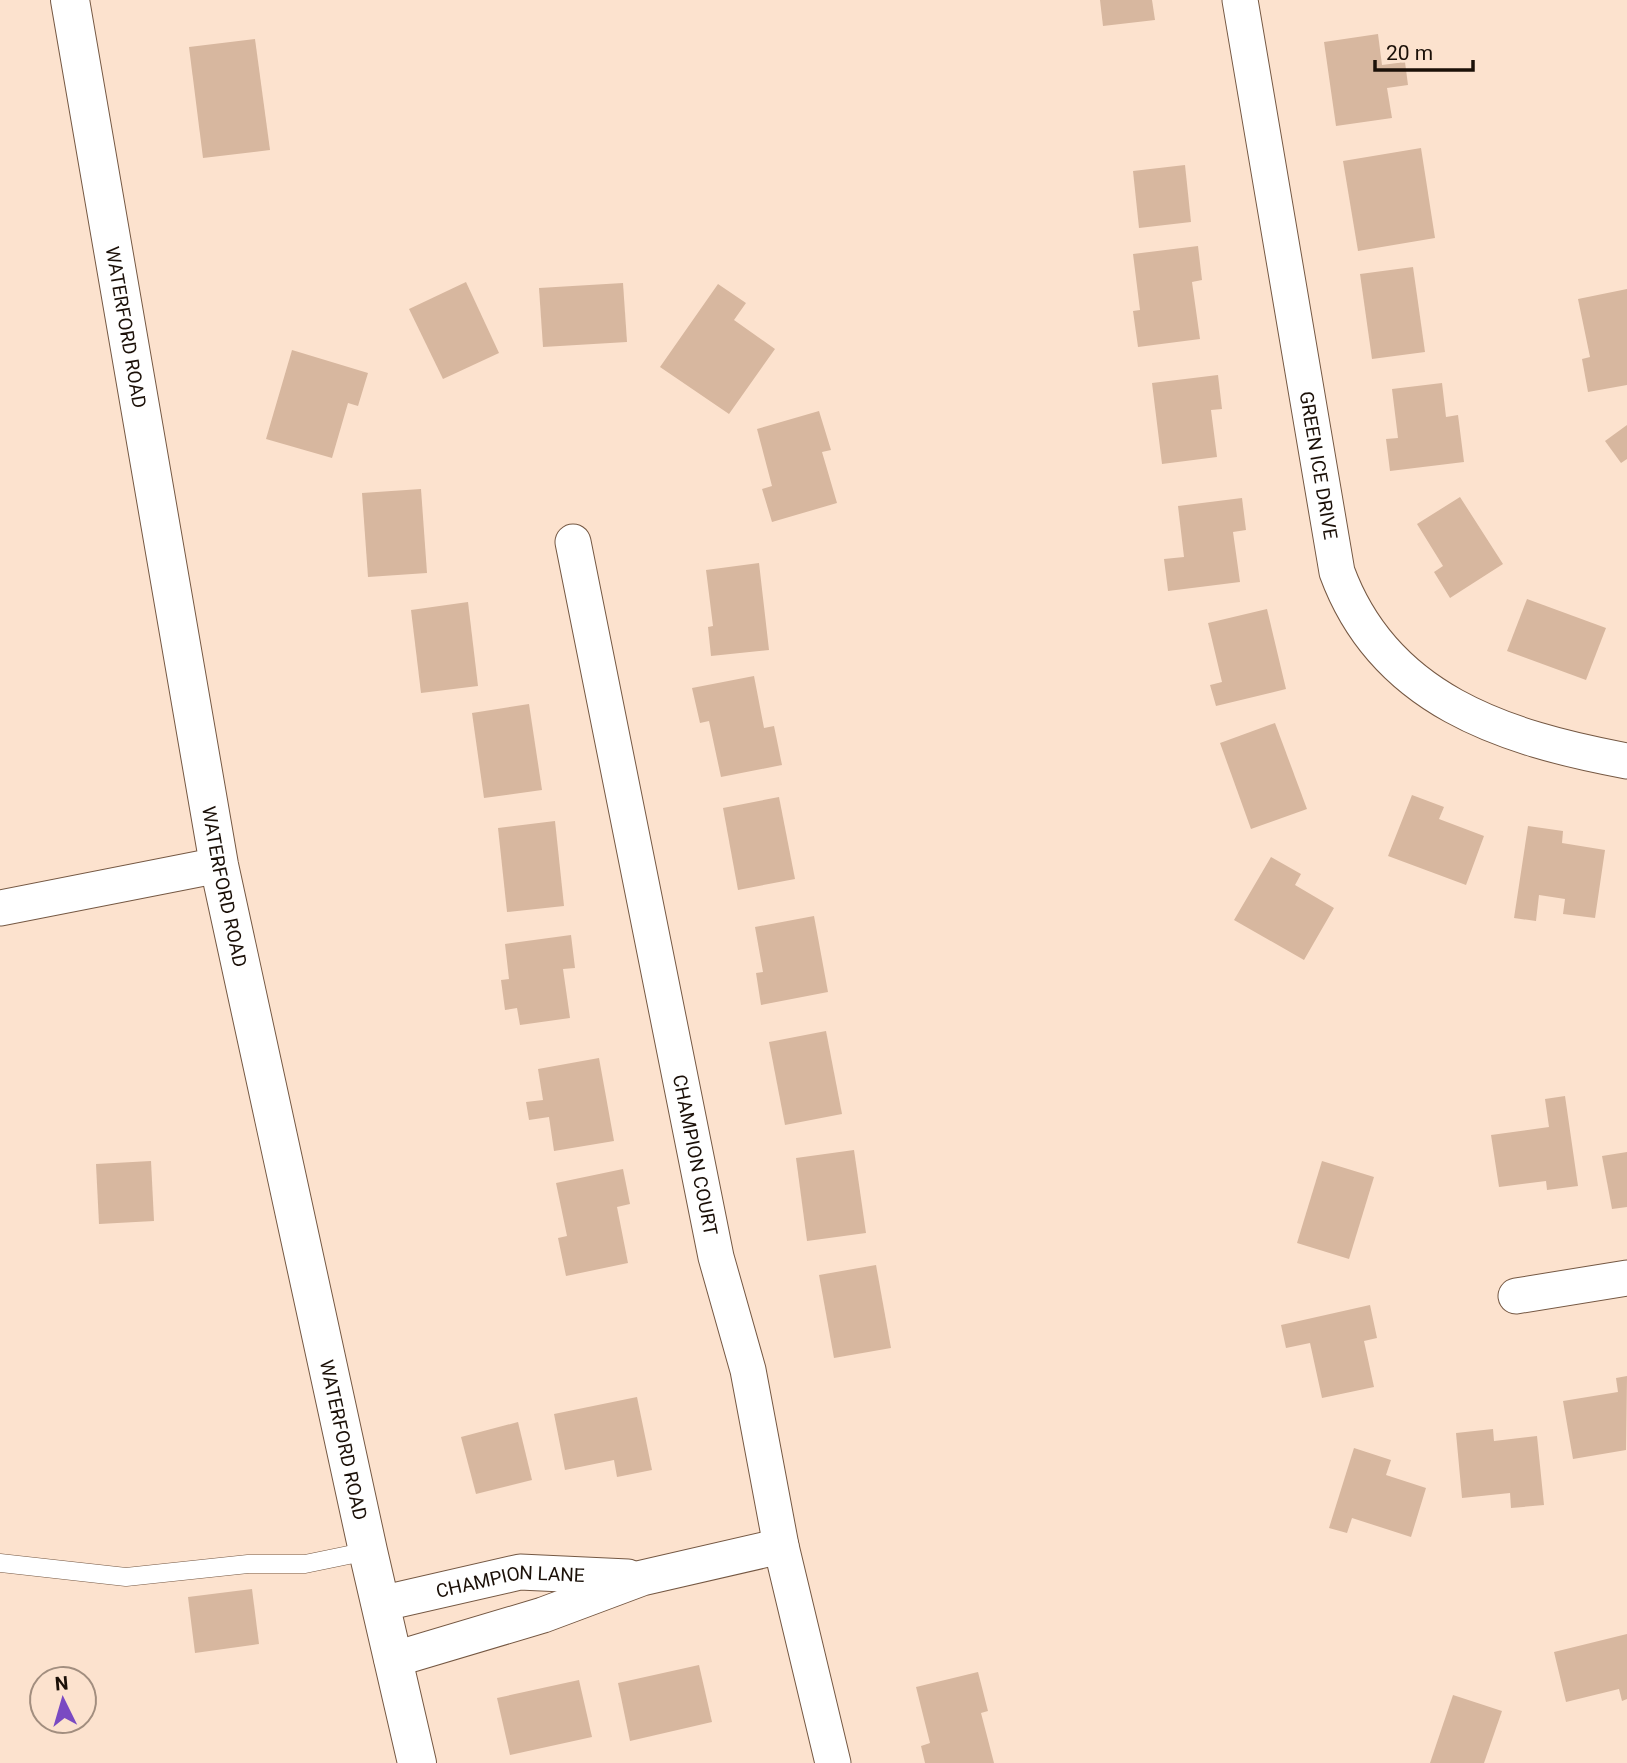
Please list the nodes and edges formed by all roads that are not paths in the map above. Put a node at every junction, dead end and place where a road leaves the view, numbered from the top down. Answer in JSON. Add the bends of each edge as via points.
{"nodes":[{"id":1,"x":70,"y":0,"type":"edge"},
{"id":2,"x":1240,"y":0,"type":"edge"},
{"id":3,"x":573,"y":542,"type":"dead end"},
{"id":4,"x":1627,"y":761,"type":"edge"},
{"id":5,"x":219,"y":865,"type":"junction"},
{"id":6,"x":0,"y":908,"type":"edge"},
{"id":7,"x":1627,"y":1278,"type":"edge"},
{"id":8,"x":1516,"y":1296,"type":"dead end"},
{"id":9,"x":781,"y":1546,"type":"junction"},
{"id":10,"x":368,"y":1551,"type":"junction"},
{"id":11,"x":0,"y":1563,"type":"edge"},
{"id":12,"x":642,"y":1578,"type":"junction"},
{"id":13,"x":380,"y":1604,"type":"junction"},
{"id":14,"x":393,"y":1660,"type":"junction"},
{"id":15,"x":417,"y":1763,"type":"edge"},
{"id":16,"x":833,"y":1763,"type":"edge"}],
"edges":[{"from":1,"to":5,"type":"main road","name":"WATERFORD ROAD"},
{"from":2,"to":4,"type":"street","name":"GREEN ICE DRIVE","via":[[1337,572],[1345,595],[1366,633],[1394,665],[1468,716],[1560,748]]},
{"from":3,"to":9,"type":"street","name":"CHAMPION COURT","via":[[716,1257],[748,1370]]},
{"from":5,"to":6,"type":"street"},
{"from":5,"to":10,"type":"main road","name":"WATERFORD ROAD"},
{"from":7,"to":8,"type":"street"},
{"from":9,"to":12,"type":"street","name":"CHAMPION LANE"},
{"from":9,"to":16,"type":"street","name":"CHAMPION COURT"},
{"from":10,"to":11,"type":"lane","via":[[305,1564],[248,1564],[126,1577]]},
{"from":10,"to":13,"type":"main road","name":"WATERFORD ROAD"},
{"from":12,"to":13,"type":"street","name":"CHAMPION LANE","via":[[520,1572]]},
{"from":12,"to":14,"type":"street","name":"CHAMPION LANE","via":[[543,1615]]},
{"from":13,"to":14,"type":"main road","name":"WATERFORD ROAD"},
{"from":14,"to":15,"type":"main road","name":"WATERFORD ROAD"}]}
